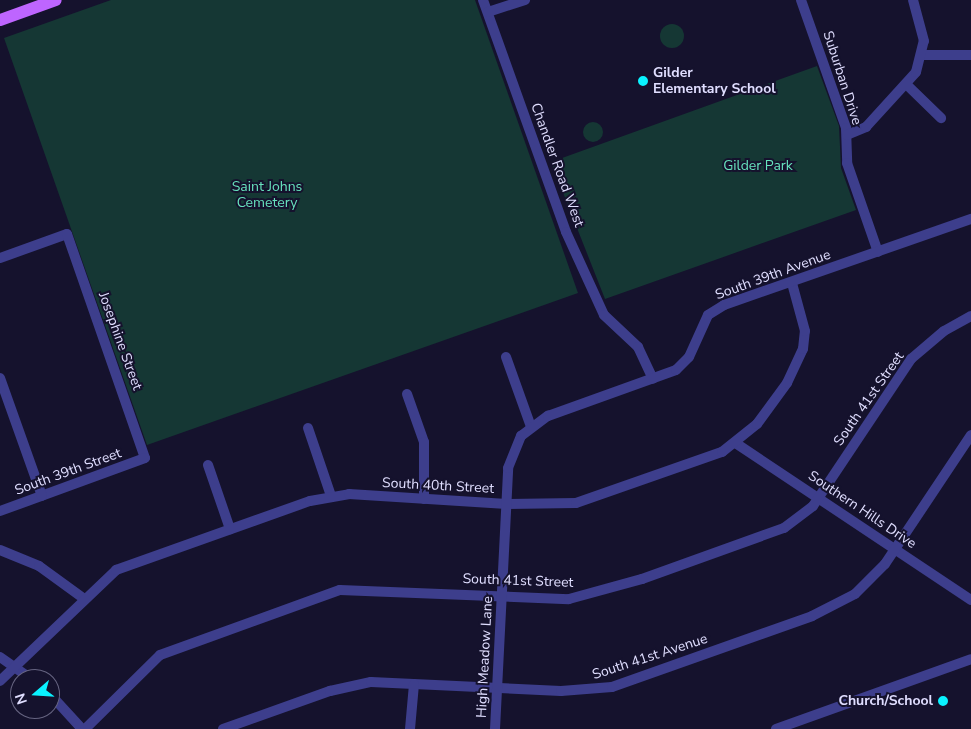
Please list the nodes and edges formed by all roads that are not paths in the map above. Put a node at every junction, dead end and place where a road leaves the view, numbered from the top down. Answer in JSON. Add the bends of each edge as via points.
{"nodes":[{"id":1,"x":56,"y":0,"type":"edge"},
{"id":2,"x":483,"y":0,"type":"edge"},
{"id":3,"x":526,"y":0,"type":"edge"},
{"id":4,"x":802,"y":0,"type":"edge"},
{"id":5,"x":913,"y":0,"type":"edge"},
{"id":6,"x":488,"y":12,"type":"junction"},
{"id":7,"x":0,"y":20,"type":"edge"},
{"id":8,"x":924,"y":55,"type":"junction"},
{"id":9,"x":971,"y":55,"type":"edge"},
{"id":10,"x":906,"y":84,"type":"junction"},
{"id":11,"x":941,"y":118,"type":"dead end"},
{"id":12,"x":847,"y":135,"type":"junction"},
{"id":13,"x":971,"y":219,"type":"edge"},
{"id":14,"x":878,"y":252,"type":"junction"},
{"id":15,"x":0,"y":258,"type":"edge"},
{"id":16,"x":792,"y":283,"type":"junction"},
{"id":17,"x":971,"y":316,"type":"edge"},
{"id":18,"x":506,"y":357,"type":"dead end"},
{"id":19,"x":0,"y":378,"type":"edge"},
{"id":20,"x":653,"y":380,"type":"junction"},
{"id":21,"x":407,"y":394,"type":"dead end"},
{"id":22,"x":531,"y":427,"type":"junction"},
{"id":23,"x":308,"y":428,"type":"dead end"},
{"id":24,"x":971,"y":435,"type":"edge"},
{"id":25,"x":737,"y":444,"type":"junction"},
{"id":26,"x":145,"y":458,"type":"joint"},
{"id":27,"x":208,"y":465,"type":"dead end"},
{"id":28,"x":42,"y":496,"type":"junction"},
{"id":29,"x":330,"y":496,"type":"junction"},
{"id":30,"x":818,"y":498,"type":"junction"},
{"id":31,"x":424,"y":499,"type":"junction"},
{"id":32,"x":507,"y":504,"type":"junction"},
{"id":33,"x":0,"y":511,"type":"edge"},
{"id":34,"x":230,"y":529,"type":"junction"},
{"id":35,"x":894,"y":549,"type":"junction"},
{"id":36,"x":0,"y":550,"type":"edge"},
{"id":37,"x":502,"y":596,"type":"junction"},
{"id":38,"x":83,"y":598,"type":"junction"},
{"id":39,"x":970,"y":598,"type":"edge"},
{"id":40,"x":0,"y":658,"type":"edge"},
{"id":41,"x":971,"y":659,"type":"edge"},
{"id":42,"x":15,"y":666,"type":"junction"},
{"id":43,"x":19,"y":669,"type":"edge"},
{"id":44,"x":0,"y":681,"type":"edge"},
{"id":45,"x":414,"y":684,"type":"junction"},
{"id":46,"x":497,"y":688,"type":"junction"},
{"id":47,"x":60,"y":705,"type":"edge"},
{"id":48,"x":83,"y":729,"type":"edge"},
{"id":49,"x":223,"y":729,"type":"edge"},
{"id":50,"x":410,"y":729,"type":"edge"},
{"id":51,"x":494,"y":729,"type":"edge"},
{"id":52,"x":776,"y":729,"type":"edge"}],
"edges":[{"from":1,"to":7,"type":"main road"},
{"from":2,"to":6,"type":"street","name":"Chandler Road West"},
{"from":3,"to":6,"type":"street"},
{"from":4,"to":12,"type":"street","name":"Suburban Drive"},
{"from":5,"to":8,"type":"street"},
{"from":6,"to":20,"type":"street","name":"Chandler Road West","via":[[566,232],[604,315],[638,347]]},
{"from":8,"to":9,"type":"street"},
{"from":8,"to":10,"type":"street"},
{"from":10,"to":11,"type":"street"},
{"from":10,"to":12,"type":"street","via":[[866,128]]},
{"from":12,"to":14,"type":"street","name":"Suburban Drive","via":[[848,163]]},
{"from":13,"to":14,"type":"street","name":"South 39th Avenue"},
{"from":14,"to":16,"type":"street","name":"South 39th Avenue"},
{"from":15,"to":26,"type":"street","name":"Josephine Street","via":[[67,234]]},
{"from":16,"to":20,"type":"street","name":"South 39th Avenue","via":[[714,310],[683,364]]},
{"from":16,"to":25,"type":"street","via":[[805,331],[803,349],[787,383]]},
{"from":17,"to":30,"type":"street","name":"South 41st Street","via":[[944,331],[911,359]]},
{"from":18,"to":22,"type":"street"},
{"from":19,"to":28,"type":"street"},
{"from":20,"to":22,"type":"street","name":"South 39th Avenue"},
{"from":21,"to":31,"type":"street","via":[[424,442]]},
{"from":22,"to":32,"type":"street","name":"High Meadow Lane","via":[[511,454]]},
{"from":23,"to":29,"type":"street"},
{"from":24,"to":35,"type":"street","name":"South 41st Avenue"},
{"from":25,"to":30,"type":"street","name":"Southern Hills Drive"},
{"from":25,"to":32,"type":"street","name":"South 40th Street","via":[[576,503]]},
{"from":26,"to":28,"type":"street","name":"South 39th Street"},
{"from":27,"to":34,"type":"street"},
{"from":28,"to":33,"type":"street","name":"South 39th Street"},
{"from":29,"to":31,"type":"street","name":"South 40th Street"},
{"from":29,"to":34,"type":"street","name":"South 40th Street"},
{"from":30,"to":35,"type":"street","name":"Southern Hills Drive"},
{"from":30,"to":37,"type":"street","name":"South 41st Street","via":[[804,516],[784,528],[586,596]]},
{"from":31,"to":32,"type":"street","name":"South 40th Street"},
{"from":32,"to":37,"type":"street","name":"High Meadow Lane"},
{"from":34,"to":38,"type":"street","name":"South 40th Street","via":[[116,570]]},
{"from":35,"to":39,"type":"street","name":"Southern Hills Drive"},
{"from":35,"to":46,"type":"street","name":"South 41st Avenue","via":[[865,586],[834,607],[612,687],[589,691]]},
{"from":36,"to":38,"type":"street","via":[[39,566]]},
{"from":37,"to":46,"type":"street","name":"High Meadow Lane"},
{"from":37,"to":48,"type":"street","name":"South 41st Street","via":[[362,589],[318,597],[160,654]]},
{"from":38,"to":42,"type":"street","name":"South 40th Street"},
{"from":40,"to":42,"type":"street"},
{"from":41,"to":52,"type":"street"},
{"from":42,"to":43,"type":"street"},
{"from":42,"to":44,"type":"street","name":"South 40th Street"},
{"from":45,"to":46,"type":"street","name":"South 41st Avenue"},
{"from":45,"to":49,"type":"street","name":"South 41st Avenue","via":[[351,685]]},
{"from":45,"to":50,"type":"street"},
{"from":46,"to":51,"type":"street","name":"High Meadow Lane"},
{"from":47,"to":48,"type":"street"}]}
